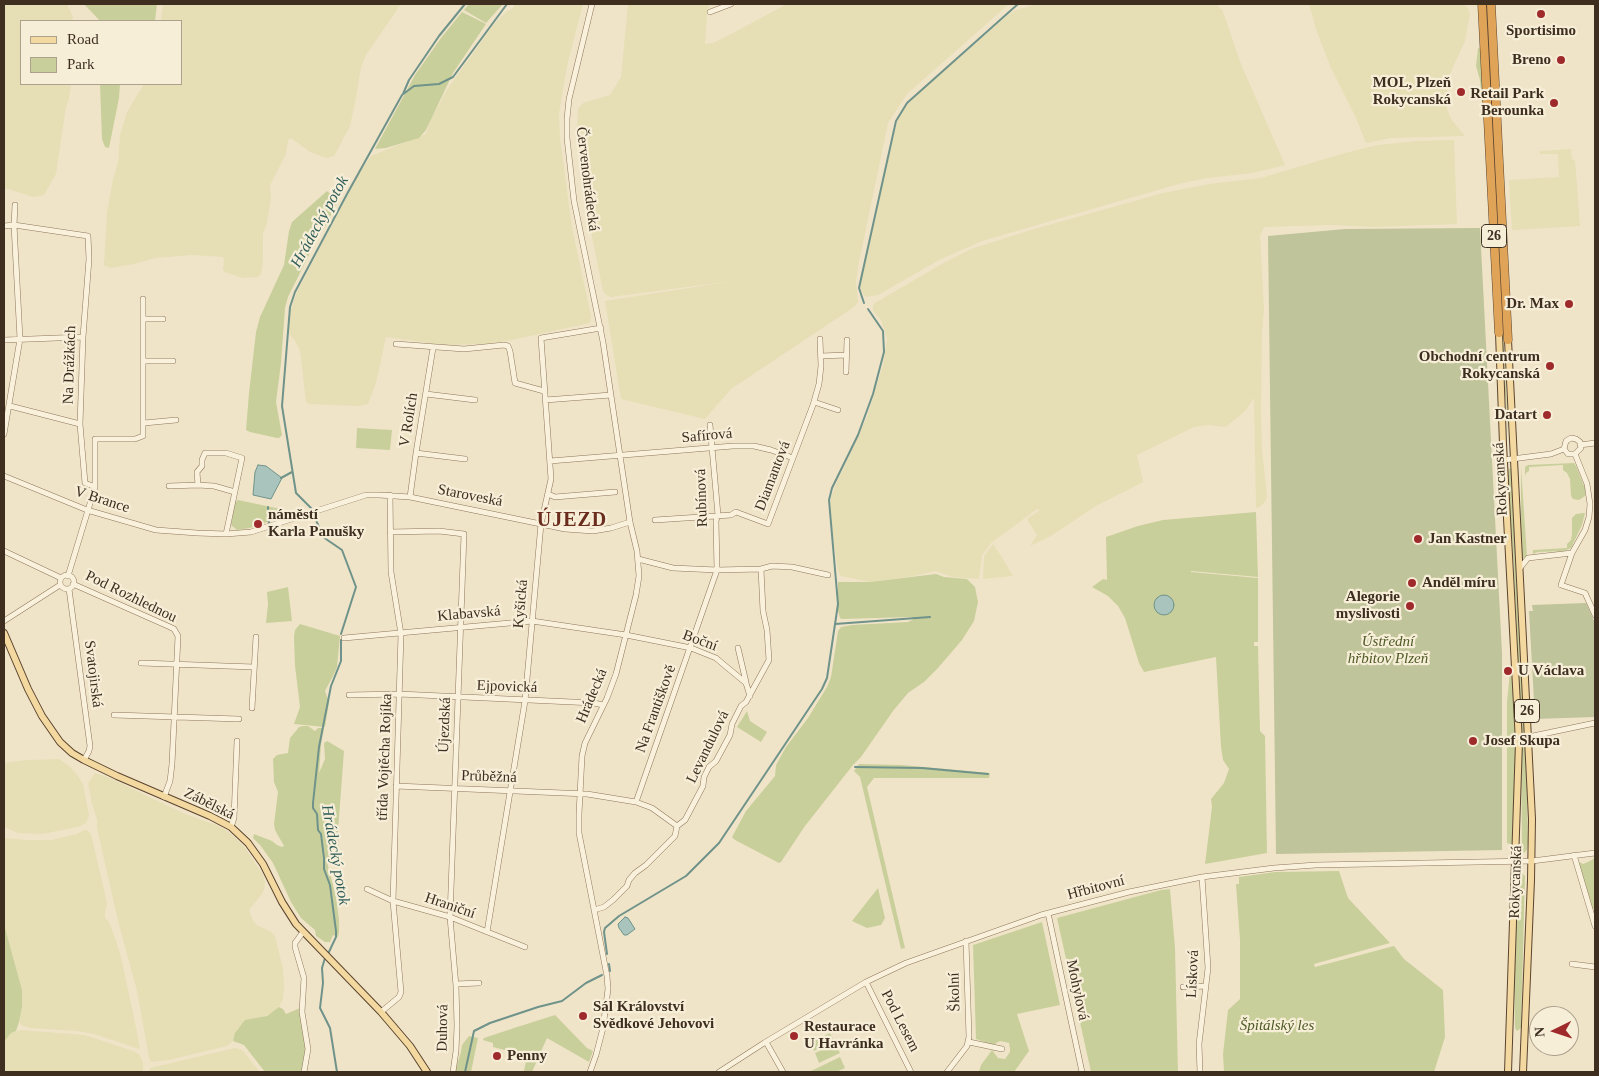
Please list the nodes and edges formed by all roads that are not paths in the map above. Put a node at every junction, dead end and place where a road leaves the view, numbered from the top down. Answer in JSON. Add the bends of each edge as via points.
{"nodes":[{"id":1,"x":592,"y":4,"type":"edge"},
{"id":2,"x":731,"y":4,"type":"edge"},
{"id":3,"x":1482,"y":4,"type":"edge"},
{"id":4,"x":1491,"y":4,"type":"edge"},
{"id":5,"x":710,"y":12,"type":"dead end"},
{"id":6,"x":15,"y":205,"type":"dead end"},
{"id":7,"x":14,"y":225,"type":"junction"},
{"id":8,"x":4,"y":226,"type":"edge"},
{"id":9,"x":143,"y":299,"type":"dead end"},
{"id":10,"x":143,"y":319,"type":"junction"},
{"id":11,"x":164,"y":319,"type":"dead end"},
{"id":12,"x":601,"y":328,"type":"junction"},
{"id":13,"x":1499,"y":333,"type":"joint"},
{"id":14,"x":83,"y":337,"type":"junction"},
{"id":15,"x":20,"y":339,"type":"junction"},
{"id":16,"x":820,"y":339,"type":"dead end"},
{"id":17,"x":4,"y":340,"type":"edge"},
{"id":18,"x":847,"y":340,"type":"dead end"},
{"id":19,"x":1508,"y":340,"type":"joint"},
{"id":20,"x":396,"y":344,"type":"dead end"},
{"id":21,"x":433,"y":348,"type":"junction"},
{"id":22,"x":846,"y":354,"type":"junction"},
{"id":23,"x":821,"y":356,"type":"junction"},
{"id":24,"x":143,"y":361,"type":"junction"},
{"id":25,"x":173,"y":361,"type":"dead end"},
{"id":26,"x":846,"y":372,"type":"dead end"},
{"id":27,"x":544,"y":391,"type":"junction"},
{"id":28,"x":426,"y":394,"type":"junction"},
{"id":29,"x":611,"y":395,"type":"junction"},
{"id":30,"x":475,"y":400,"type":"dead end"},
{"id":31,"x":545,"y":400,"type":"junction"},
{"id":32,"x":814,"y":402,"type":"junction"},
{"id":33,"x":10,"y":406,"type":"junction"},
{"id":34,"x":838,"y":410,"type":"dead end"},
{"id":35,"x":176,"y":420,"type":"dead end"},
{"id":36,"x":144,"y":423,"type":"junction"},
{"id":37,"x":80,"y":424,"type":"junction"},
{"id":38,"x":710,"y":425,"type":"dead end"},
{"id":39,"x":4,"y":434,"type":"edge"},
{"id":40,"x":1595,"y":444,"type":"edge"},
{"id":41,"x":1580,"y":445,"type":"junction"},
{"id":42,"x":712,"y":449,"type":"junction"},
{"id":43,"x":1564,"y":449,"type":"junction"},
{"id":44,"x":416,"y":453,"type":"junction"},
{"id":45,"x":1575,"y":454,"type":"junction"},
{"id":46,"x":620,"y":456,"type":"junction"},
{"id":47,"x":793,"y":458,"type":"junction"},
{"id":48,"x":1514,"y":458,"type":"junction"},
{"id":49,"x":465,"y":459,"type":"dead end"},
{"id":50,"x":1504,"y":460,"type":"junction"},
{"id":51,"x":550,"y":461,"type":"junction"},
{"id":52,"x":4,"y":476,"type":"edge"},
{"id":53,"x":198,"y":485,"type":"junction"},
{"id":54,"x":169,"y":486,"type":"dead end"},
{"id":55,"x":95,"y":487,"type":"junction"},
{"id":56,"x":235,"y":492,"type":"junction"},
{"id":57,"x":615,"y":492,"type":"dead end"},
{"id":58,"x":548,"y":494,"type":"junction"},
{"id":59,"x":390,"y":495,"type":"junction"},
{"id":60,"x":410,"y":497,"type":"junction"},
{"id":61,"x":1593,"y":504,"type":"edge"},
{"id":62,"x":88,"y":510,"type":"junction"},
{"id":63,"x":718,"y":515,"type":"junction"},
{"id":64,"x":655,"y":520,"type":"dead end"},
{"id":65,"x":630,"y":522,"type":"junction"},
{"id":66,"x":541,"y":524,"type":"junction"},
{"id":67,"x":390,"y":532,"type":"junction"},
{"id":68,"x":226,"y":534,"type":"junction"},
{"id":69,"x":4,"y":551,"type":"edge"},
{"id":70,"x":1572,"y":553,"type":"junction"},
{"id":71,"x":638,"y":559,"type":"junction"},
{"id":72,"x":1520,"y":568,"type":"junction"},
{"id":73,"x":761,"y":569,"type":"junction"},
{"id":74,"x":717,"y":570,"type":"junction"},
{"id":75,"x":828,"y":575,"type":"dead end"},
{"id":76,"x":68,"y":576,"type":"junction"},
{"id":77,"x":61,"y":578,"type":"junction"},
{"id":78,"x":73,"y":584,"type":"junction"},
{"id":79,"x":60,"y":585,"type":"junction"},
{"id":80,"x":69,"y":589,"type":"junction"},
{"id":81,"x":1595,"y":615,"type":"edge"},
{"id":82,"x":4,"y":621,"type":"edge"},
{"id":83,"x":532,"y":621,"type":"junction"},
{"id":84,"x":461,"y":627,"type":"junction"},
{"id":85,"x":4,"y":633,"type":"edge"},
{"id":86,"x":401,"y":634,"type":"junction"},
{"id":87,"x":626,"y":635,"type":"junction"},
{"id":88,"x":256,"y":637,"type":"dead end"},
{"id":89,"x":344,"y":638,"type":"dead end"},
{"id":90,"x":691,"y":648,"type":"junction"},
{"id":91,"x":738,"y":648,"type":"dead end"},
{"id":92,"x":141,"y":663,"type":"dead end"},
{"id":93,"x":177,"y":664,"type":"junction"},
{"id":94,"x":254,"y":667,"type":"junction"},
{"id":95,"x":746,"y":683,"type":"junction"},
{"id":96,"x":399,"y":694,"type":"junction"},
{"id":97,"x":349,"y":695,"type":"dead end"},
{"id":98,"x":750,"y":696,"type":"junction"},
{"id":99,"x":458,"y":698,"type":"junction"},
{"id":100,"x":525,"y":701,"type":"junction"},
{"id":101,"x":603,"y":706,"type":"junction"},
{"id":102,"x":252,"y":708,"type":"dead end"},
{"id":103,"x":114,"y":715,"type":"dead end"},
{"id":104,"x":174,"y":716,"type":"junction"},
{"id":105,"x":238,"y":719,"type":"dead end"},
{"id":106,"x":1595,"y":723,"type":"edge"},
{"id":107,"x":1533,"y":736,"type":"dead end"},
{"id":108,"x":237,"y":741,"type":"dead end"},
{"id":109,"x":84,"y":760,"type":"junction"},
{"id":110,"x":396,"y":786,"type":"junction"},
{"id":111,"x":455,"y":789,"type":"junction"},
{"id":112,"x":510,"y":791,"type":"junction"},
{"id":113,"x":580,"y":793,"type":"junction"},
{"id":114,"x":164,"y":797,"type":"junction"},
{"id":115,"x":636,"y":802,"type":"junction"},
{"id":116,"x":677,"y":826,"type":"junction"},
{"id":117,"x":230,"y":827,"type":"junction"},
{"id":118,"x":1595,"y":853,"type":"edge"},
{"id":119,"x":1574,"y":855,"type":"junction"},
{"id":120,"x":1516,"y":861,"type":"junction"},
{"id":121,"x":1532,"y":861,"type":"junction"},
{"id":122,"x":1202,"y":877,"type":"junction"},
{"id":123,"x":367,"y":889,"type":"dead end"},
{"id":124,"x":393,"y":901,"type":"junction"},
{"id":125,"x":594,"y":910,"type":"junction"},
{"id":126,"x":1048,"y":913,"type":"junction"},
{"id":127,"x":450,"y":917,"type":"junction"},
{"id":128,"x":1595,"y":926,"type":"edge"},
{"id":129,"x":303,"y":932,"type":"junction"},
{"id":130,"x":488,"y":932,"type":"junction"},
{"id":131,"x":966,"y":941,"type":"junction"},
{"id":132,"x":525,"y":947,"type":"dead end"},
{"id":133,"x":1572,"y":964,"type":"dead end"},
{"id":134,"x":1595,"y":967,"type":"edge"},
{"id":135,"x":866,"y":982,"type":"junction"},
{"id":136,"x":479,"y":983,"type":"dead end"},
{"id":137,"x":456,"y":984,"type":"junction"},
{"id":138,"x":1206,"y":986,"type":"junction"},
{"id":139,"x":1183,"y":987,"type":"dead end"},
{"id":140,"x":381,"y":1012,"type":"junction"},
{"id":141,"x":766,"y":1042,"type":"junction"},
{"id":142,"x":969,"y":1042,"type":"junction"},
{"id":143,"x":1002,"y":1049,"type":"dead end"},
{"id":144,"x":304,"y":1072,"type":"edge"},
{"id":145,"x":426,"y":1072,"type":"edge"},
{"id":146,"x":452,"y":1072,"type":"edge"},
{"id":147,"x":590,"y":1072,"type":"edge"},
{"id":148,"x":720,"y":1072,"type":"edge"},
{"id":149,"x":782,"y":1072,"type":"edge"},
{"id":150,"x":912,"y":1072,"type":"edge"},
{"id":151,"x":947,"y":1072,"type":"edge"},
{"id":152,"x":1082,"y":1072,"type":"edge"},
{"id":153,"x":1200,"y":1072,"type":"edge"},
{"id":154,"x":1508,"y":1072,"type":"edge"},
{"id":155,"x":1523,"y":1072,"type":"edge"}],
"edges":[{"from":1,"to":12,"type":"street","name":"Červenohrádecká","via":[[571,86],[567,129],[575,208]]},
{"from":2,"to":5,"type":"street"},
{"from":3,"to":13,"type":"highway","name":"Rokycanská","number":"26"},
{"from":4,"to":19,"type":"highway","name":"Rokycanská","number":"26"},
{"from":6,"to":7,"type":"street"},
{"from":7,"to":8,"type":"street"},
{"from":7,"to":14,"type":"street","name":"Na Drážkách","via":[[88,236]]},
{"from":7,"to":15,"type":"street"},
{"from":9,"to":10,"type":"street"},
{"from":10,"to":11,"type":"street"},
{"from":10,"to":24,"type":"street"},
{"from":12,"to":27,"type":"street","name":"Kyšická","via":[[541,338]]},
{"from":12,"to":29,"type":"street","name":"Hrádecká"},
{"from":13,"to":50,"type":"main road","name":"Rokycanská","number":"26"},
{"from":14,"to":15,"type":"street"},
{"from":14,"to":37,"type":"street","name":"Na Drážkách"},
{"from":15,"to":17,"type":"street"},
{"from":15,"to":33,"type":"street"},
{"from":16,"to":23,"type":"street","name":"Diamantová"},
{"from":18,"to":22,"type":"street"},
{"from":19,"to":48,"type":"main road","name":"Rokycanská","number":"26"},
{"from":20,"to":21,"type":"street"},
{"from":21,"to":27,"type":"street","via":[[508,346],[515,383]]},
{"from":21,"to":28,"type":"street","name":"V Rolích"},
{"from":22,"to":23,"type":"street"},
{"from":22,"to":26,"type":"street"},
{"from":23,"to":32,"type":"street","name":"Diamantová"},
{"from":24,"to":25,"type":"street"},
{"from":24,"to":36,"type":"street"},
{"from":27,"to":31,"type":"street","name":"Kyšická"},
{"from":28,"to":30,"type":"street"},
{"from":28,"to":44,"type":"street","name":"V Rolích"},
{"from":29,"to":31,"type":"street"},
{"from":29,"to":46,"type":"street","name":"Hrádecká"},
{"from":31,"to":51,"type":"street","name":"Kyšická"},
{"from":32,"to":34,"type":"street"},
{"from":32,"to":47,"type":"street","name":"Diamantová"},
{"from":33,"to":37,"type":"street"},
{"from":33,"to":39,"type":"street"},
{"from":35,"to":36,"type":"street"},
{"from":36,"to":55,"type":"street","via":[[140,438],[96,439]]},
{"from":37,"to":55,"type":"street","name":"Na Drážkách","via":[[85,483]]},
{"from":38,"to":42,"type":"street","name":"Rubínová"},
{"from":40,"to":41,"type":"street"},
{"from":41,"to":43,"type":"street","via":[[1574,438],[1566,441]]},
{"from":41,"to":45,"type":"street"},
{"from":42,"to":46,"type":"street","name":"Safírová"},
{"from":42,"to":47,"type":"street","name":"Safírová","via":[[752,446]]},
{"from":42,"to":63,"type":"street","name":"Rubínová"},
{"from":43,"to":45,"type":"street","via":[[1568,454]]},
{"from":43,"to":48,"type":"street","via":[[1551,454]]},
{"from":44,"to":49,"type":"street"},
{"from":44,"to":60,"type":"street","name":"V Rolích"},
{"from":45,"to":61,"type":"street"},
{"from":46,"to":51,"type":"street","name":"Safírová"},
{"from":46,"to":65,"type":"street","name":"Hrádecká"},
{"from":47,"to":63,"type":"street","name":"Diamantová","via":[[768,524],[736,512]]},
{"from":48,"to":50,"type":"street"},
{"from":48,"to":72,"type":"main road","name":"Rokycanská","number":"26"},
{"from":50,"to":120,"type":"main road","name":"Rokycanská","number":"26","via":[[1518,720]]},
{"from":51,"to":58,"type":"street","name":"Kyšická"},
{"from":52,"to":62,"type":"street","name":"V Brance"},
{"from":53,"to":54,"type":"street"},
{"from":53,"to":56,"type":"street"},
{"from":53,"to":56,"type":"street","via":[[197,472],[205,453],[226,453],[242,458]]},
{"from":55,"to":62,"type":"street"},
{"from":56,"to":68,"type":"street"},
{"from":57,"to":58,"type":"street","via":[[555,497]]},
{"from":58,"to":66,"type":"street","name":"Kyšická"},
{"from":59,"to":60,"type":"street","name":"Staroveská"},
{"from":59,"to":67,"type":"street","name":"třída Vojtěcha Rojíka"},
{"from":59,"to":68,"type":"street","name":"Staroveská","via":[[366,495],[251,532]]},
{"from":60,"to":66,"type":"street","name":"Staroveská"},
{"from":61,"to":70,"type":"street","via":[[1585,530]]},
{"from":62,"to":68,"type":"street","name":"V Brance","via":[[156,530]]},
{"from":62,"to":76,"type":"street"},
{"from":63,"to":64,"type":"street","name":"Diamantová"},
{"from":63,"to":74,"type":"street","name":"Rubínová"},
{"from":65,"to":66,"type":"street","name":"Staroveská","via":[[593,531]]},
{"from":65,"to":71,"type":"street","name":"Hrádecká"},
{"from":66,"to":83,"type":"street","name":"Kyšická"},
{"from":67,"to":84,"type":"street","name":"Újezdská","via":[[464,534]]},
{"from":67,"to":86,"type":"street","name":"třída Vojtěcha Rojíka","via":[[391,572]]},
{"from":69,"to":77,"type":"street","name":"Pod Rozhlednou"},
{"from":70,"to":72,"type":"street","via":[[1528,558]]},
{"from":70,"to":81,"type":"street","via":[[1561,585],[1585,593]]},
{"from":71,"to":74,"type":"street","via":[[673,568]]},
{"from":71,"to":87,"type":"street","name":"Hrádecká","via":[[636,595]]},
{"from":72,"to":121,"type":"main road","name":"Rokycanská","number":"26"},
{"from":73,"to":74,"type":"street"},
{"from":73,"to":75,"type":"street","via":[[792,567]]},
{"from":73,"to":98,"type":"street","name":"Levandulová","via":[[769,660]]},
{"from":74,"to":90,"type":"street","name":"Na Františkově"},
{"from":76,"to":77,"type":"street"},
{"from":76,"to":78,"type":"street"},
{"from":77,"to":79,"type":"street"},
{"from":78,"to":80,"type":"street"},
{"from":78,"to":93,"type":"street","name":"Pod Rozhlednou","via":[[174,629],[178,636]]},
{"from":79,"to":80,"type":"street"},
{"from":79,"to":82,"type":"street"},
{"from":80,"to":109,"type":"street","name":"Svatojirská","via":[[90,746]]},
{"from":83,"to":84,"type":"street","name":"Klabavská"},
{"from":83,"to":87,"type":"street","name":"Klabavská"},
{"from":83,"to":100,"type":"street","name":"Kyšická"},
{"from":84,"to":86,"type":"street","name":"Klabavská"},
{"from":84,"to":99,"type":"street","name":"Újezdská"},
{"from":85,"to":109,"type":"main road","name":"Zábělská","via":[[42,716],[60,742]]},
{"from":86,"to":89,"type":"street","name":"Klabavská"},
{"from":86,"to":96,"type":"street","name":"třída Vojtěcha Rojíka"},
{"from":87,"to":90,"type":"street","name":"Boční"},
{"from":87,"to":101,"type":"street","name":"Hrádecká","via":[[616,674]]},
{"from":88,"to":94,"type":"street"},
{"from":90,"to":95,"type":"street","name":"Boční","via":[[716,658]]},
{"from":90,"to":115,"type":"street","name":"Na Františkově"},
{"from":91,"to":95,"type":"street"},
{"from":92,"to":93,"type":"street"},
{"from":93,"to":94,"type":"street"},
{"from":93,"to":104,"type":"street","name":"Pod Rozhlednou"},
{"from":94,"to":102,"type":"street"},
{"from":95,"to":98,"type":"street"},
{"from":96,"to":97,"type":"street","name":"Ejpovická"},
{"from":96,"to":99,"type":"street","name":"Ejpovická"},
{"from":96,"to":110,"type":"street","name":"třída Vojtěcha Rojíka"},
{"from":98,"to":116,"type":"street","name":"Levandulová","via":[[741,706],[730,735],[704,777],[703,786],[685,820]]},
{"from":99,"to":100,"type":"street","name":"Ejpovická"},
{"from":99,"to":111,"type":"street","name":"Újezdská"},
{"from":100,"to":101,"type":"street","name":"Ejpovická","via":[[594,702]]},
{"from":100,"to":112,"type":"street","name":"Kyšická"},
{"from":101,"to":113,"type":"street","name":"Hrádecká","via":[[583,750]]},
{"from":103,"to":104,"type":"street"},
{"from":104,"to":105,"type":"street"},
{"from":104,"to":114,"type":"street","name":"Pod Rozhlednou","via":[[170,781]]},
{"from":106,"to":107,"type":"street"},
{"from":108,"to":117,"type":"street","via":[[234,818]]},
{"from":109,"to":114,"type":"main road","name":"Zábělská"},
{"from":110,"to":111,"type":"street","name":"Průběžná"},
{"from":110,"to":124,"type":"street","name":"třída Vojtěcha Rojíka"},
{"from":111,"to":112,"type":"street","name":"Průběžná"},
{"from":111,"to":127,"type":"street","name":"Újezdská"},
{"from":112,"to":113,"type":"street","name":"Průběžná"},
{"from":112,"to":130,"type":"street","name":"Kyšická"},
{"from":113,"to":115,"type":"street"},
{"from":113,"to":125,"type":"street","name":"Hrádecká","via":[[579,833]]},
{"from":114,"to":117,"type":"main road","name":"Zábělská"},
{"from":115,"to":116,"type":"street","via":[[652,808]]},
{"from":116,"to":125,"type":"street","name":"Levandulová","via":[[675,836],[629,880],[627,886],[604,907]]},
{"from":117,"to":129,"type":"main road","name":"Zábělská","via":[[248,843],[263,864],[292,919]]},
{"from":118,"to":119,"type":"street","name":"Hřbitovní"},
{"from":119,"to":121,"type":"street","name":"Hřbitovní"},
{"from":119,"to":128,"type":"street"},
{"from":120,"to":121,"type":"street","name":"Hřbitovní"},
{"from":120,"to":122,"type":"street","name":"Hřbitovní","via":[[1308,865]]},
{"from":120,"to":154,"type":"main road","name":"Rokycanská","number":"26"},
{"from":121,"to":155,"type":"main road","name":"Rokycanská","number":"26"},
{"from":122,"to":126,"type":"street","name":"Hřbitovní"},
{"from":122,"to":138,"type":"street","name":"Lísková","via":[[1208,952]]},
{"from":123,"to":124,"type":"street","name":"Hraniční"},
{"from":124,"to":127,"type":"street","name":"Hraniční"},
{"from":124,"to":140,"type":"street","name":"třída Vojtěcha Rojíka","via":[[401,992],[400,997]]},
{"from":125,"to":147,"type":"street","name":"Hrádecká","via":[[608,989],[603,1028]]},
{"from":126,"to":131,"type":"street","name":"Hřbitovní"},
{"from":126,"to":152,"type":"street","name":"Mohylová"},
{"from":127,"to":130,"type":"street","name":"Hraniční"},
{"from":127,"to":137,"type":"street","name":"Duhová"},
{"from":129,"to":140,"type":"main road","name":"Zábělská"},
{"from":129,"to":144,"type":"street","via":[[295,947],[304,978],[302,1012],[308,1049]]},
{"from":130,"to":132,"type":"street","name":"Hraniční"},
{"from":131,"to":135,"type":"street","name":"Hřbitovní"},
{"from":131,"to":142,"type":"street","name":"Školní"},
{"from":133,"to":134,"type":"street"},
{"from":135,"to":141,"type":"street","name":"Hřbitovní"},
{"from":135,"to":150,"type":"street","name":"Pod Lesem"},
{"from":136,"to":137,"type":"street","name":"Duhová"},
{"from":137,"to":146,"type":"street","name":"Duhová","via":[[456,1051]]},
{"from":138,"to":139,"type":"street"},
{"from":138,"to":153,"type":"street","name":"Lísková","via":[[1199,1044]]},
{"from":140,"to":145,"type":"main road","name":"Zábělská","via":[[410,1046]]},
{"from":141,"to":148,"type":"street","name":"Hřbitovní"},
{"from":141,"to":149,"type":"street"},
{"from":142,"to":143,"type":"street"},
{"from":142,"to":151,"type":"street"}]}
